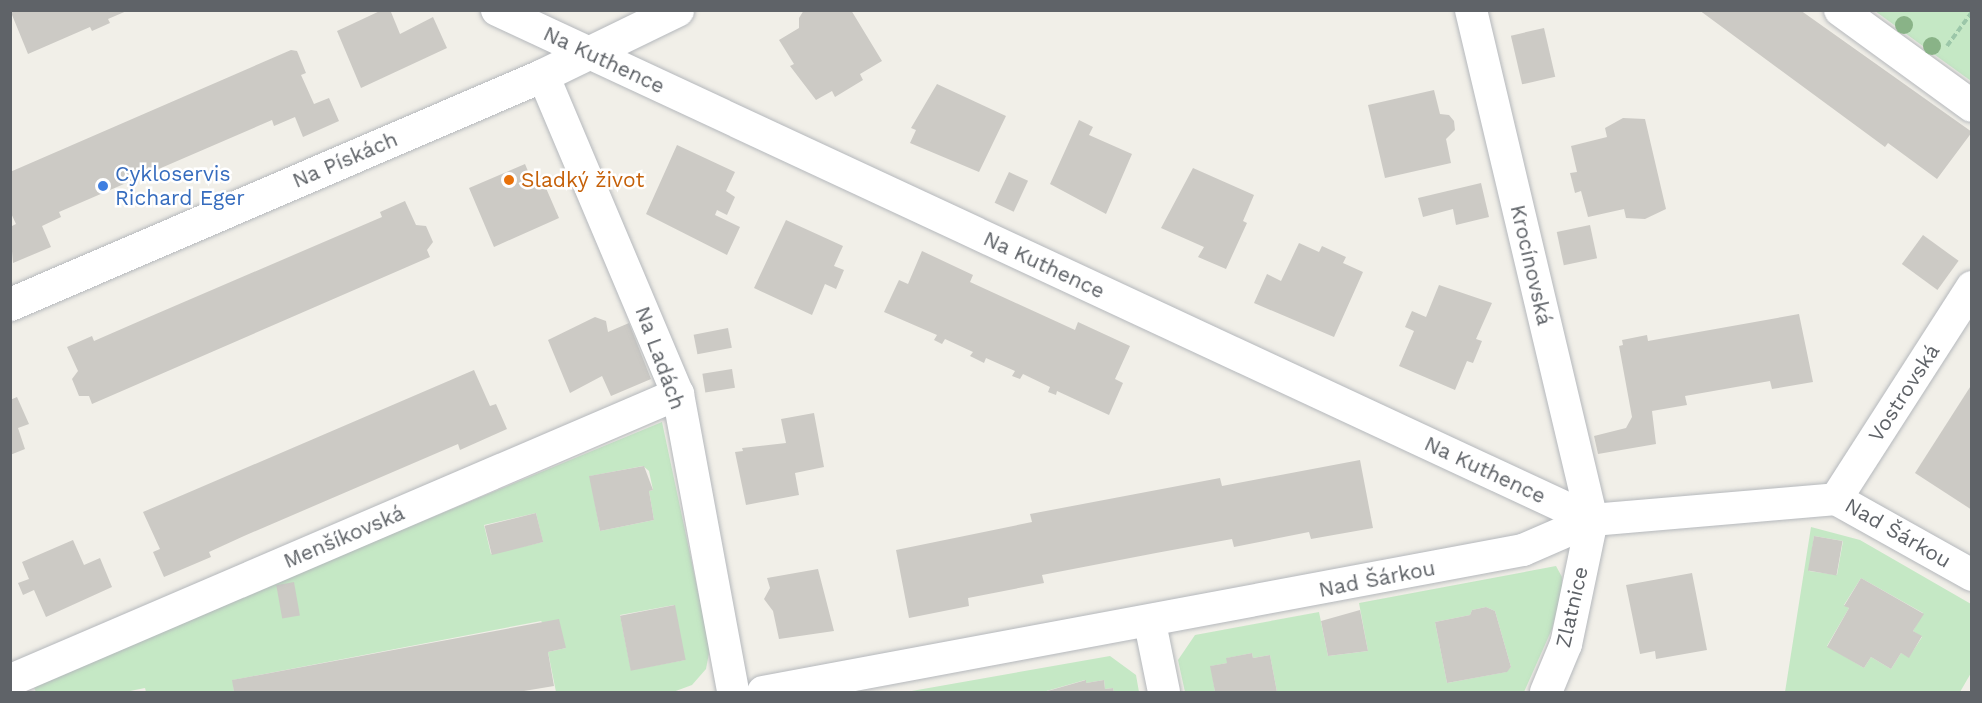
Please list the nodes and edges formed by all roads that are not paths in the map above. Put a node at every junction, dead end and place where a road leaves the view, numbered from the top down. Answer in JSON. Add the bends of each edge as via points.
{"nodes":[{"id":1,"x":497,"y":10,"type":"edge"},
{"id":2,"x":677,"y":10,"type":"edge"},
{"id":3,"x":1471,"y":10,"type":"edge"},
{"id":4,"x":1840,"y":10,"type":"edge"},
{"id":5,"x":591,"y":52,"type":"junction"},
{"id":6,"x":543,"y":75,"type":"junction"},
{"id":7,"x":1971,"y":106,"type":"edge"},
{"id":8,"x":1971,"y":287,"type":"edge"},
{"id":9,"x":10,"y":304,"type":"edge"},
{"id":10,"x":678,"y":394,"type":"junction"},
{"id":11,"x":1836,"y":498,"type":"junction"},
{"id":12,"x":1592,"y":520,"type":"junction"},
{"id":13,"x":1971,"y":575,"type":"edge"},
{"id":14,"x":1150,"y":623,"type":"junction"},
{"id":15,"x":11,"y":679,"type":"edge"},
{"id":16,"x":17,"y":693,"type":"edge"},
{"id":17,"x":733,"y":693,"type":"edge"},
{"id":18,"x":763,"y":693,"type":"edge"},
{"id":19,"x":1164,"y":693,"type":"edge"},
{"id":20,"x":1546,"y":693,"type":"edge"}],
"edges":[{"from":1,"to":5,"type":"street","name":"Na Kuthence"},
{"from":2,"to":5,"type":"street","name":"Na Pískách"},
{"from":3,"to":12,"type":"street","name":"Krocínovská"},
{"from":4,"to":7,"type":"street"},
{"from":5,"to":6,"type":"street","name":"Na Pískách"},
{"from":5,"to":12,"type":"street","name":"Na Kuthence"},
{"from":6,"to":9,"type":"street","name":"Na Pískách"},
{"from":6,"to":10,"type":"street","name":"Na Ladách"},
{"from":8,"to":11,"type":"street","name":"Vostrovská"},
{"from":10,"to":15,"type":"street","name":"Menšíkovská"},
{"from":10,"to":17,"type":"street","name":"Na Ladách"},
{"from":11,"to":12,"type":"street","name":"Nad Šárkou"},
{"from":11,"to":13,"type":"street","name":"Nad Šárkou"},
{"from":12,"to":14,"type":"street","name":"Nad Šárkou","via":[[1524,550]]},
{"from":12,"to":20,"type":"street","name":"Zlatnice","via":[[1566,644]]},
{"from":14,"to":18,"type":"street","name":"Nad Šárkou"},
{"from":14,"to":19,"type":"street"},
{"from":15,"to":16,"type":"street"}]}
